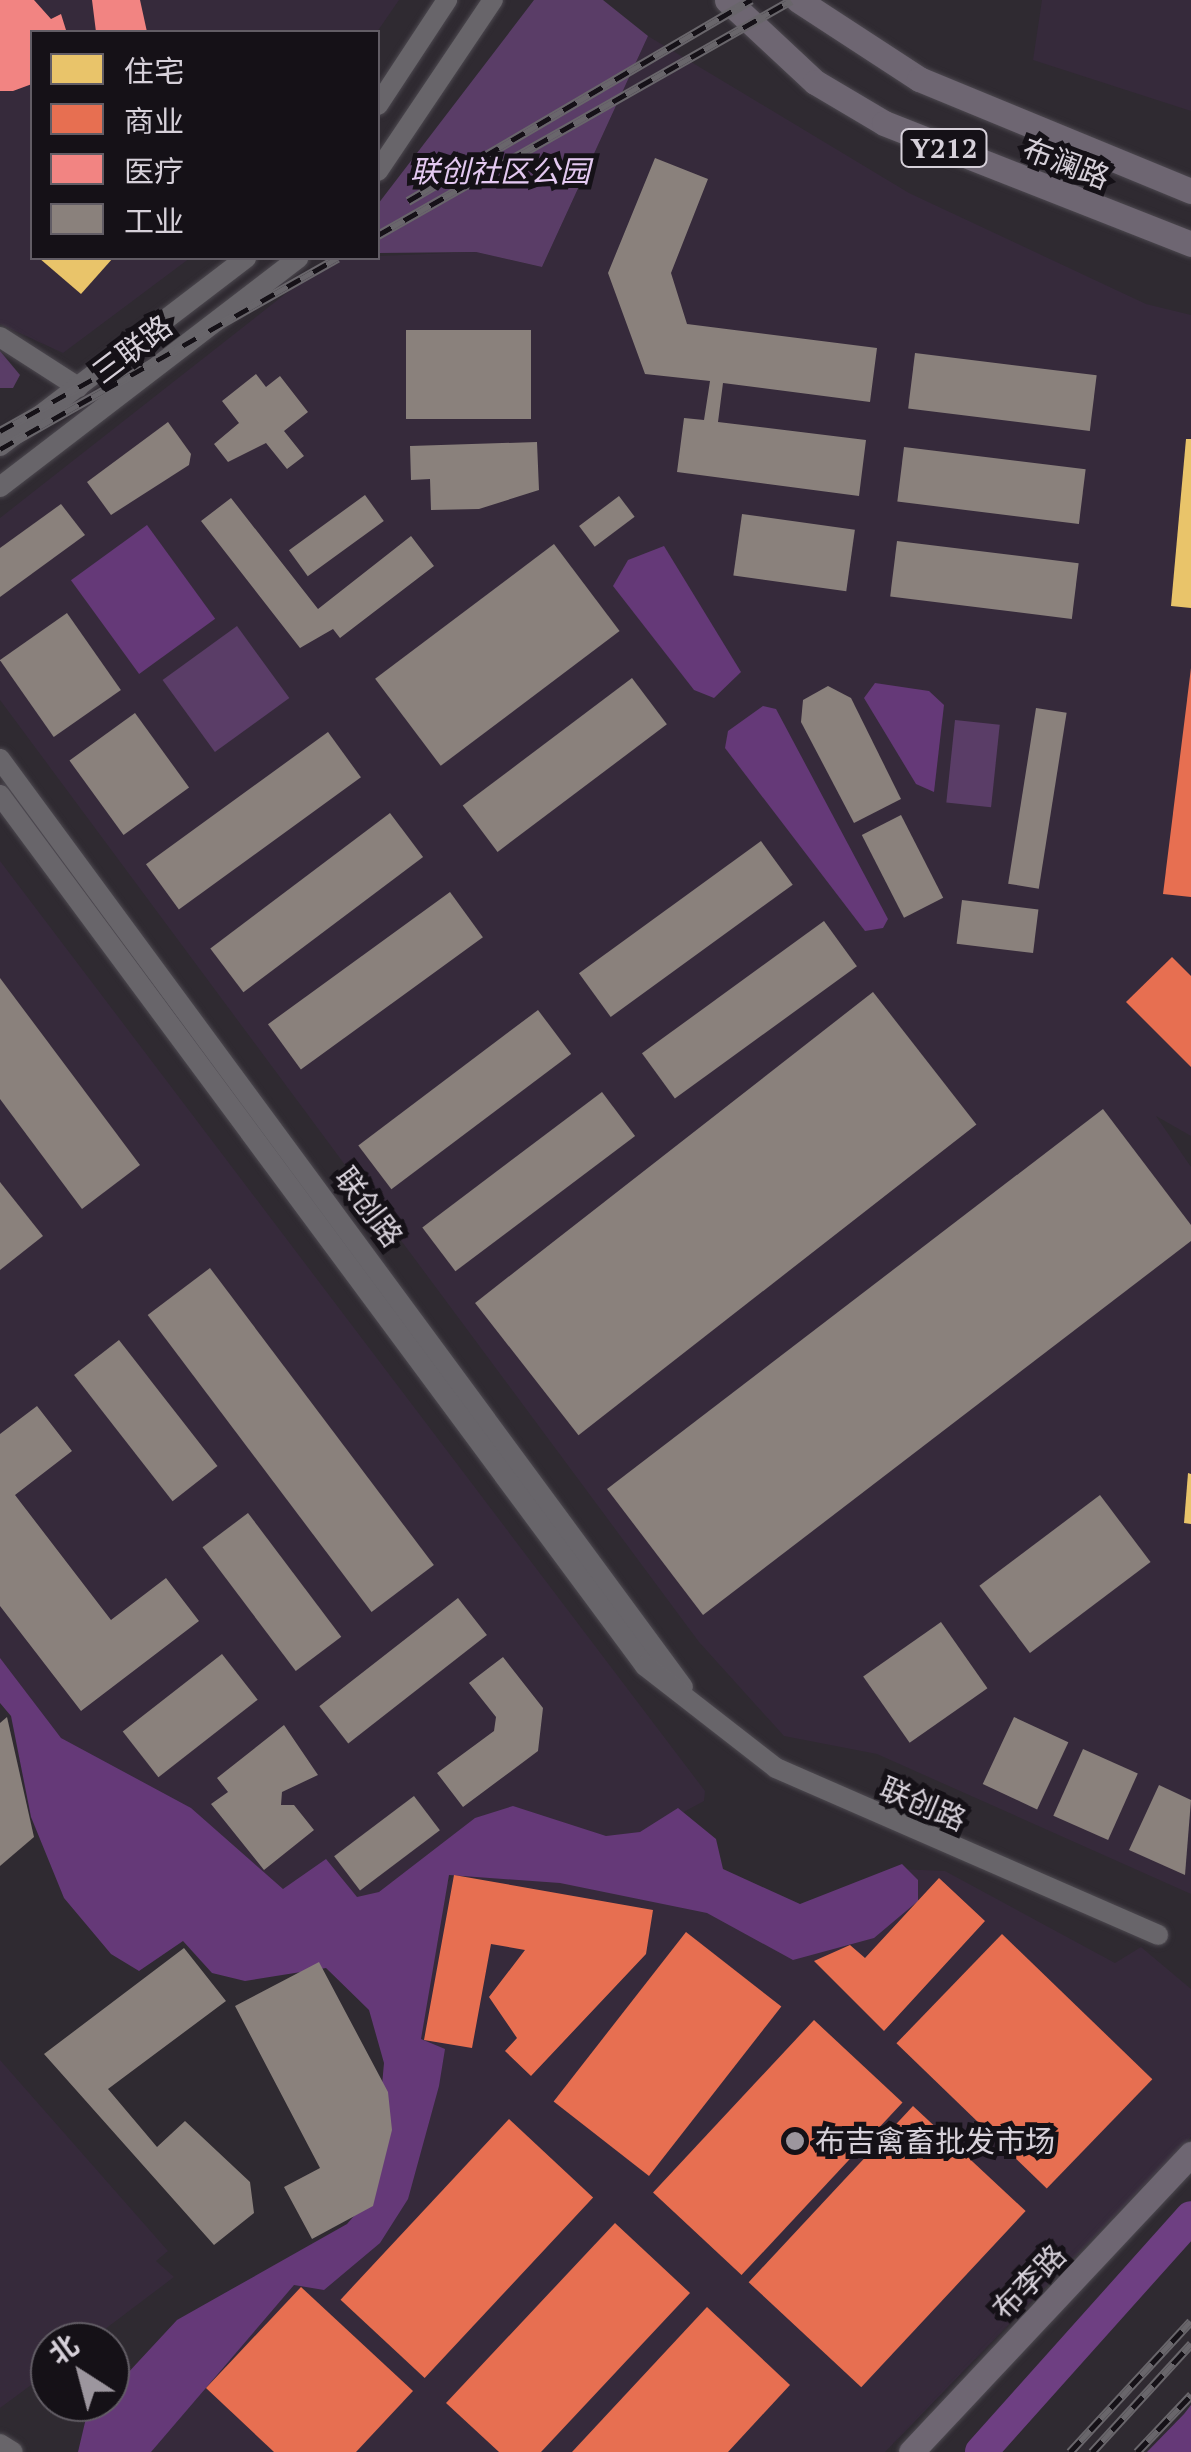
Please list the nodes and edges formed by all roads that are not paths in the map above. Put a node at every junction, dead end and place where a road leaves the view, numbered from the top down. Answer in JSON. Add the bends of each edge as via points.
{"nodes":[{"id":1,"x":447,"y":0,"type":"edge"},
{"id":2,"x":493,"y":0,"type":"edge"},
{"id":3,"x":728,"y":0,"type":"edge"},
{"id":4,"x":798,"y":0,"type":"edge"},
{"id":5,"x":380,"y":101,"type":"edge"},
{"id":6,"x":380,"y":168,"type":"edge"},
{"id":7,"x":1191,"y":191,"type":"edge"},
{"id":8,"x":1191,"y":244,"type":"edge"},
{"id":9,"x":243,"y":260,"type":"edge"},
{"id":10,"x":295,"y":260,"type":"edge"},
{"id":11,"x":0,"y":337,"type":"edge"},
{"id":12,"x":78,"y":387,"type":"junction"},
{"id":13,"x":0,"y":446,"type":"edge"},
{"id":14,"x":0,"y":486,"type":"edge"},
{"id":15,"x":0,"y":759,"type":"edge"},
{"id":16,"x":0,"y":795,"type":"edge"},
{"id":17,"x":687,"y":1692,"type":"junction"},
{"id":18,"x":1158,"y":1935,"type":"dead end"},
{"id":19,"x":1191,"y":2154,"type":"edge"},
{"id":20,"x":0,"y":2444,"type":"edge"},
{"id":21,"x":13,"y":2452,"type":"edge"},
{"id":22,"x":911,"y":2452,"type":"edge"}],
"edges":[{"from":1,"to":5,"type":"street"},
{"from":2,"to":6,"type":"street"},
{"from":3,"to":8,"type":"main road","name":"布澜路","number":"Y212","via":[[815,82],[884,123]]},
{"from":4,"to":7,"type":"main road","name":"布澜路","number":"Y212","via":[[919,79]]},
{"from":9,"to":12,"type":"street"},
{"from":10,"to":14,"type":"street","name":"三联路"},
{"from":11,"to":12,"type":"street"},
{"from":12,"to":13,"type":"street"},
{"from":15,"to":17,"type":"street","name":"联创路"},
{"from":16,"to":17,"type":"street","name":"联创路","via":[[645,1666]]},
{"from":17,"to":18,"type":"street","name":"联创路","via":[[776,1768],[847,1805]]},
{"from":19,"to":22,"type":"main road","name":"布李路"},
{"from":20,"to":21,"type":"street"}]}
